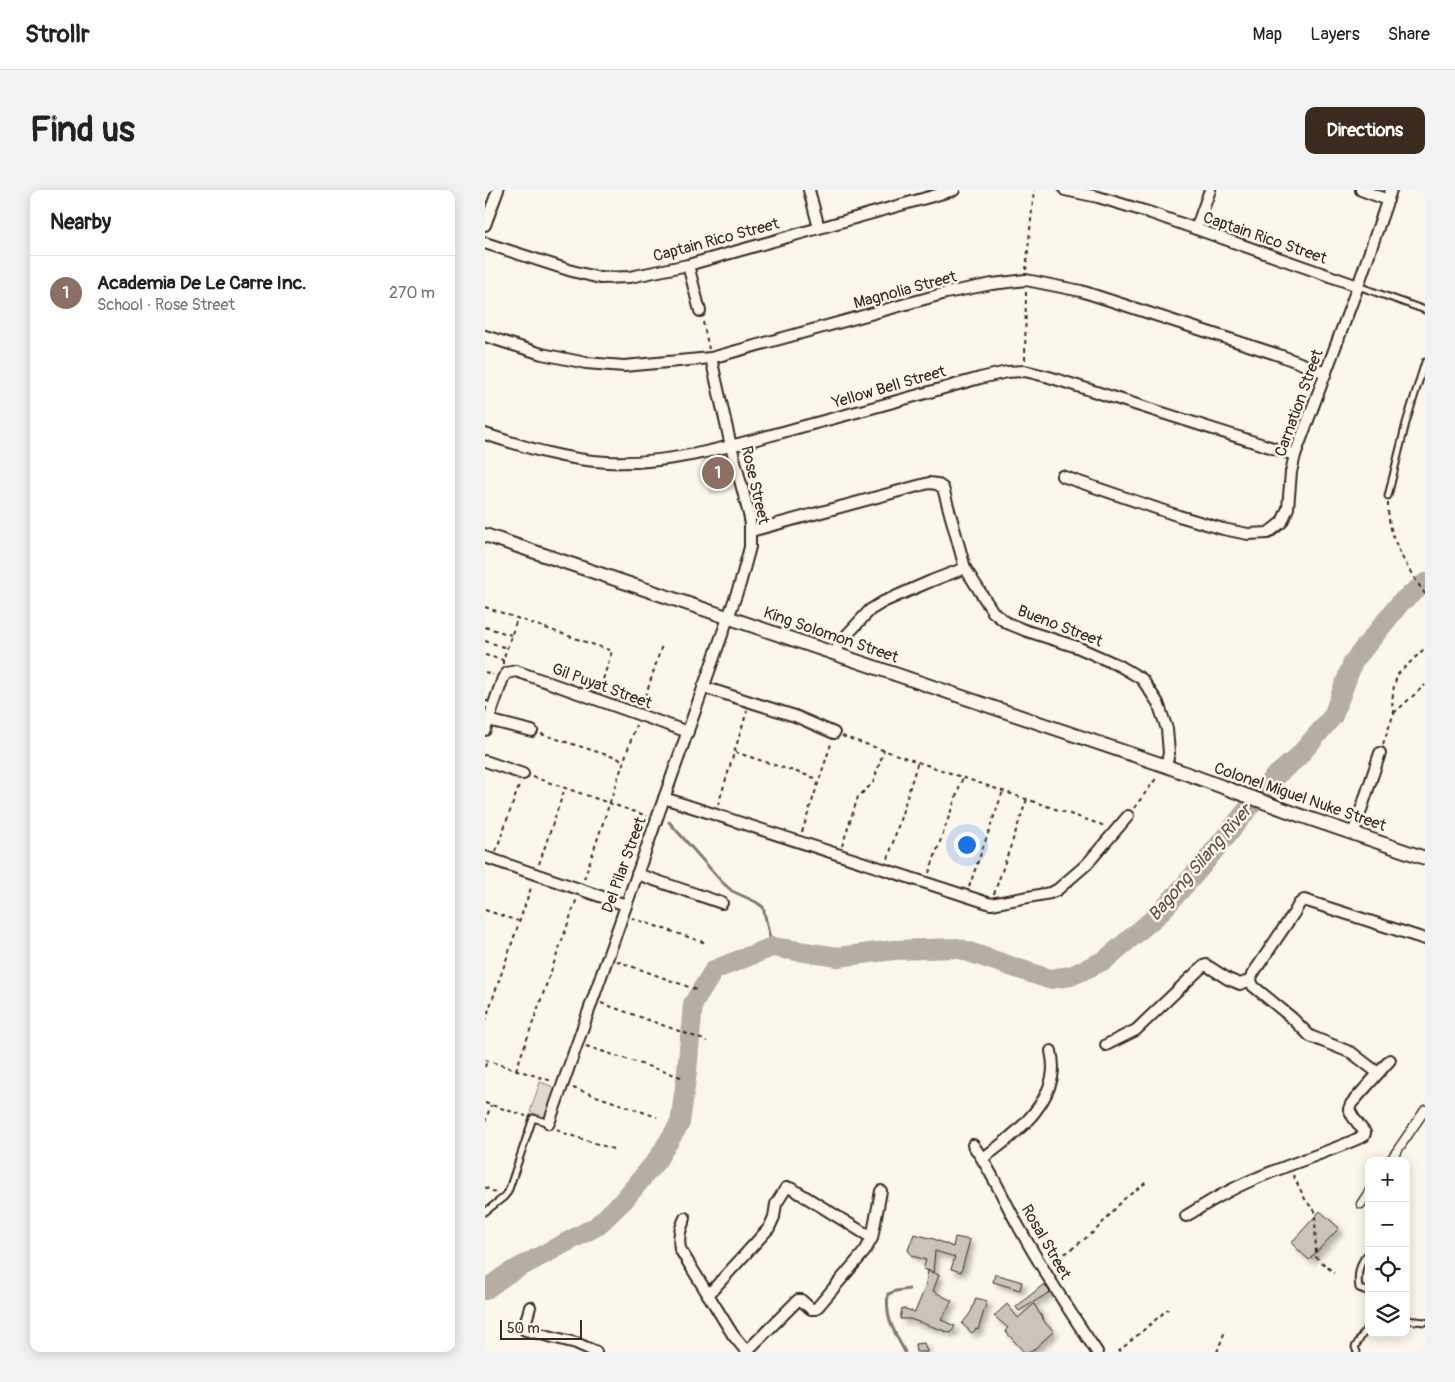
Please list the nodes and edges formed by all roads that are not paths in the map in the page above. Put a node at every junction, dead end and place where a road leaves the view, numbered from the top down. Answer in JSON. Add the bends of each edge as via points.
{"nodes":[{"id":1,"x":498,"y":190,"type":"edge"},
{"id":2,"x":809,"y":190,"type":"edge"},
{"id":3,"x":954,"y":190,"type":"edge"},
{"id":4,"x":1065,"y":190,"type":"edge"},
{"id":5,"x":1210,"y":190,"type":"edge"},
{"id":6,"x":1361,"y":190,"type":"edge"},
{"id":7,"x":1391,"y":190,"type":"edge"},
{"id":8,"x":1387,"y":200,"type":"junction"},
{"id":9,"x":485,"y":225,"type":"edge"},
{"id":10,"x":819,"y":228,"type":"junction"},
{"id":11,"x":1196,"y":229,"type":"junction"},
{"id":12,"x":485,"y":243,"type":"edge"},
{"id":13,"x":688,"y":265,"type":"junction"},
{"id":14,"x":1358,"y":286,"type":"junction"},
{"id":15,"x":1425,"y":310,"type":"edge"},
{"id":16,"x":700,"y":311,"type":"road end"},
{"id":17,"x":485,"y":336,"type":"edge"},
{"id":18,"x":711,"y":358,"type":"junction"},
{"id":19,"x":1425,"y":362,"type":"edge"},
{"id":20,"x":1326,"y":373,"type":"junction"},
{"id":21,"x":485,"y":434,"type":"edge"},
{"id":22,"x":731,"y":446,"type":"junction"},
{"id":23,"x":1295,"y":455,"type":"junction"},
{"id":24,"x":1062,"y":476,"type":"dead end"},
{"id":25,"x":1388,"y":496,"type":"road end"},
{"id":26,"x":751,"y":531,"type":"junction"},
{"id":27,"x":485,"y":535,"type":"edge"},
{"id":28,"x":965,"y":568,"type":"junction"},
{"id":29,"x":728,"y":617,"type":"junction"},
{"id":30,"x":834,"y":653,"type":"junction"},
{"id":31,"x":703,"y":687,"type":"junction"},
{"id":32,"x":489,"y":706,"type":"edge"},
{"id":33,"x":487,"y":725,"type":"edge"},
{"id":34,"x":532,"y":731,"type":"road end"},
{"id":35,"x":688,"y":732,"type":"junction"},
{"id":36,"x":834,"y":733,"type":"road end"},
{"id":37,"x":1380,"y":753,"type":"road end"},
{"id":38,"x":485,"y":761,"type":"edge"},
{"id":39,"x":1166,"y":766,"type":"junction"},
{"id":40,"x":523,"y":774,"type":"road end"},
{"id":41,"x":664,"y":798,"type":"junction"},
{"id":42,"x":1128,"y":816,"type":"road end"},
{"id":43,"x":1353,"y":834,"type":"junction"},
{"id":44,"x":489,"y":858,"type":"edge"},
{"id":45,"x":1425,"y":858,"type":"edge"},
{"id":46,"x":637,"y":874,"type":"junction"},
{"id":47,"x":722,"y":903,"type":"dead end"},
{"id":48,"x":624,"y":910,"type":"junction"},
{"id":49,"x":1425,"y":939,"type":"edge"},
{"id":50,"x":1251,"y":980,"type":"junction"},
{"id":51,"x":1106,"y":1045,"type":"dead end"},
{"id":52,"x":1051,"y":1051,"type":"dead end"},
{"id":53,"x":1390,"y":1060,"type":"dead end"},
{"id":54,"x":1378,"y":1073,"type":"junction"},
{"id":55,"x":1425,"y":1110,"type":"edge"},
{"id":56,"x":549,"y":1123,"type":"joint"},
{"id":57,"x":973,"y":1145,"type":"dead end"},
{"id":58,"x":1393,"y":1157,"type":"edge"},
{"id":59,"x":983,"y":1158,"type":"junction"},
{"id":60,"x":881,"y":1191,"type":"dead end"},
{"id":61,"x":1365,"y":1198,"type":"edge"},
{"id":62,"x":1361,"y":1204,"type":"dead end"},
{"id":63,"x":485,"y":1212,"type":"edge"},
{"id":64,"x":1185,"y":1216,"type":"dead end"},
{"id":65,"x":685,"y":1218,"type":"dead end"},
{"id":66,"x":872,"y":1238,"type":"junction"},
{"id":67,"x":1365,"y":1256,"type":"edge"},
{"id":68,"x":1365,"y":1290,"type":"edge"},
{"id":69,"x":707,"y":1295,"type":"junction"},
{"id":70,"x":530,"y":1307,"type":"dead end"},
{"id":71,"x":1410,"y":1320,"type":"edge"},
{"id":72,"x":1425,"y":1322,"type":"edge"},
{"id":73,"x":1365,"y":1331,"type":"edge"},
{"id":74,"x":596,"y":1352,"type":"edge"},
{"id":75,"x":747,"y":1352,"type":"edge"},
{"id":76,"x":1097,"y":1352,"type":"edge"},
{"id":77,"x":1357,"y":1352,"type":"edge"}],
"edges":[{"from":1,"to":9,"type":"street"},
{"from":2,"to":10,"type":"street"},
{"from":3,"to":10,"type":"street","name":"Captain Rico Street"},
{"from":4,"to":11,"type":"street","name":"Captain Rico Street","via":[[1098,197]]},
{"from":5,"to":11,"type":"street"},
{"from":6,"to":8,"type":"street"},
{"from":7,"to":8,"type":"street","name":"Carnation Street"},
{"from":8,"to":14,"type":"street","name":"Carnation Street"},
{"from":10,"to":13,"type":"street","name":"Captain Rico Street"},
{"from":11,"to":14,"type":"street","name":"Captain Rico Street"},
{"from":12,"to":13,"type":"street","name":"Captain Rico Street","via":[[600,278],[629,277]]},
{"from":13,"to":16,"type":"street"},
{"from":14,"to":15,"type":"lane","name":"Captain Rico Street"},
{"from":14,"to":20,"type":"street","name":"Carnation Street"},
{"from":17,"to":18,"type":"street","name":"Magnolia Street","via":[[586,364],[624,366]]},
{"from":18,"to":20,"type":"street","name":"Magnolia Street","via":[[946,293],[1026,280],[1081,291]]},
{"from":18,"to":22,"type":"street","name":"Rose Street"},
{"from":19,"to":25,"type":"lane"},
{"from":20,"to":23,"type":"street","name":"Carnation Street"},
{"from":21,"to":22,"type":"street","name":"Yellow Bell Street","via":[[557,456],[606,462],[669,459]]},
{"from":22,"to":23,"type":"street","name":"Yellow Bell Street","via":[[980,378],[1025,371]]},
{"from":22,"to":26,"type":"street","name":"Rose Street","via":[[744,490]]},
{"from":23,"to":24,"type":"street","name":"Carnation Street","via":[[1289,508],[1282,522],[1268,533],[1248,534],[1223,529]]},
{"from":26,"to":28,"type":"street","name":"Bueno Street","via":[[929,483],[937,484],[943,488]]},
{"from":26,"to":29,"type":"street","name":"Rose Street","via":[[746,564]]},
{"from":27,"to":29,"type":"street","name":"King Solomon Street"},
{"from":28,"to":30,"type":"street","via":[[870,610]]},
{"from":28,"to":39,"type":"street","name":"Bueno Street","via":[[993,612],[1007,623],[1077,647],[1142,679],[1158,703],[1167,729],[1169,753]]},
{"from":29,"to":30,"type":"street","name":"King Solomon Street"},
{"from":29,"to":31,"type":"street","name":"Del Pilar Street"},
{"from":30,"to":39,"type":"street","name":"King Solomon Street"},
{"from":31,"to":35,"type":"street","name":"Del Pilar Street"},
{"from":31,"to":36,"type":"street","via":[[795,716]]},
{"from":32,"to":33,"type":"street"},
{"from":32,"to":35,"type":"street","name":"Gil Puyat Street","via":[[503,678],[507,673],[516,671]]},
{"from":33,"to":34,"type":"street"},
{"from":35,"to":41,"type":"street","name":"Del Pilar Street"},
{"from":37,"to":43,"type":"street"},
{"from":38,"to":40,"type":"street"},
{"from":39,"to":43,"type":"street","name":"Colonel Miguel Nuke Street"},
{"from":41,"to":42,"type":"street","via":[[991,904],[1057,890],[1087,864]]},
{"from":41,"to":46,"type":"street","name":"Del Pilar Street"},
{"from":43,"to":45,"type":"street","name":"Colonel Miguel Nuke Street"},
{"from":44,"to":48,"type":"street","via":[[580,889]]},
{"from":46,"to":47,"type":"street"},
{"from":46,"to":48,"type":"street","name":"Del Pilar Street"},
{"from":48,"to":56,"type":"street","name":"Del Pilar Street"},
{"from":49,"to":50,"type":"street","via":[[1304,900]]},
{"from":50,"to":51,"type":"street","via":[[1240,984],[1206,965],[1135,1030]]},
{"from":50,"to":54,"type":"street","via":[[1253,986],[1310,1036],[1352,1053]]},
{"from":52,"to":59,"type":"street","via":[[1053,1064],[1048,1091],[1021,1126]]},
{"from":53,"to":54,"type":"street"},
{"from":54,"to":64,"type":"street","via":[[1349,1109],[1365,1135],[1257,1178]]},
{"from":55,"to":58,"type":"street"},
{"from":56,"to":63,"type":"lane","via":[[533,1118],[512,1184],[504,1197]]},
{"from":57,"to":59,"type":"street","name":"Rosal Street"},
{"from":59,"to":76,"type":"street","name":"Rosal Street","via":[[1020,1229]]},
{"from":60,"to":66,"type":"street"},
{"from":61,"to":62,"type":"street"},
{"from":65,"to":69,"type":"street","via":[[678,1240],[680,1249]]},
{"from":66,"to":69,"type":"street","via":[[786,1188],[776,1204],[769,1228]]},
{"from":66,"to":75,"type":"street","via":[[863,1255],[816,1309],[799,1300]]},
{"from":67,"to":68,"type":"lane","via":[[1361,1262],[1359,1282],[1359,1288]]},
{"from":69,"to":75,"type":"street"},
{"from":70,"to":74,"type":"street","via":[[524,1329]]},
{"from":71,"to":72,"type":"lane"},
{"from":73,"to":77,"type":"lane","via":[[1355,1347]]}]}
